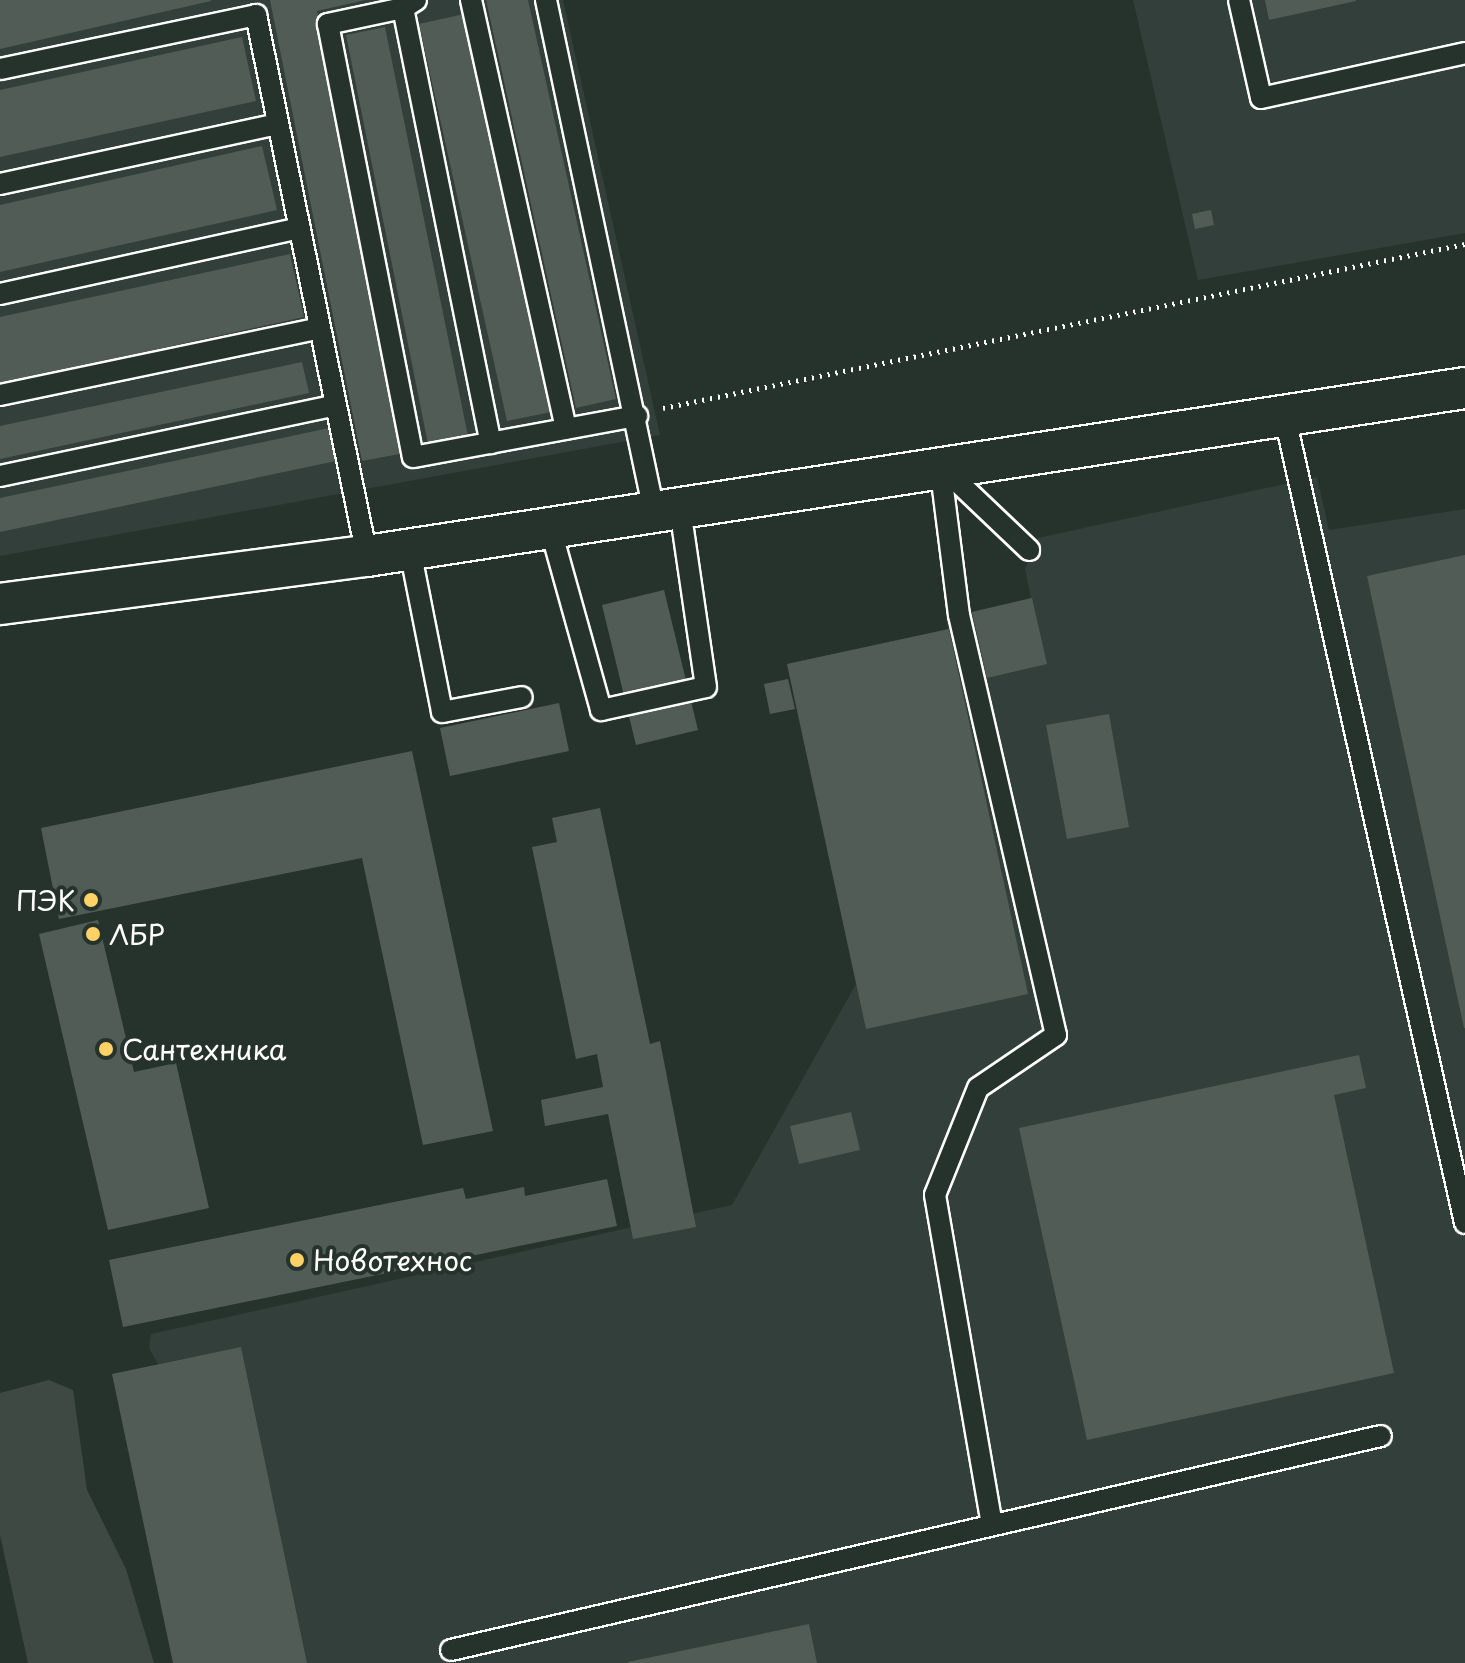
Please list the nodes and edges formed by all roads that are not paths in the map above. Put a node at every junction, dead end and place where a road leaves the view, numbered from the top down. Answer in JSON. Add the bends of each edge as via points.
{"nodes":[{"id":1,"x":471,"y":0,"type":"edge"},
{"id":2,"x":546,"y":0,"type":"edge"},
{"id":3,"x":1239,"y":0,"type":"edge"},
{"id":4,"x":409,"y":4,"type":"edge"},
{"id":5,"x":1465,"y":53,"type":"edge"},
{"id":6,"x":0,"y":69,"type":"edge"},
{"id":7,"x":278,"y":124,"type":"junction"},
{"id":8,"x":0,"y":184,"type":"edge"},
{"id":9,"x":300,"y":228,"type":"junction"},
{"id":10,"x":0,"y":294,"type":"edge"},
{"id":11,"x":320,"y":328,"type":"junction"},
{"id":12,"x":1465,"y":388,"type":"edge"},
{"id":13,"x":0,"y":395,"type":"edge"},
{"id":14,"x":336,"y":405,"type":"junction"},
{"id":15,"x":646,"y":413,"type":"junction"},
{"id":16,"x":1284,"y":413,"type":"junction"},
{"id":17,"x":566,"y":429,"type":"junction"},
{"id":18,"x":491,"y":443,"type":"junction"},
{"id":19,"x":940,"y":465,"type":"junction"},
{"id":20,"x":0,"y":476,"type":"edge"},
{"id":21,"x":667,"y":510,"type":"junction"},
{"id":22,"x":550,"y":527,"type":"junction"},
{"id":23,"x":410,"y":550,"type":"junction"},
{"id":24,"x":1029,"y":550,"type":"dead end"},
{"id":25,"x":367,"y":556,"type":"junction"},
{"id":26,"x":0,"y":604,"type":"edge"},
{"id":27,"x":522,"y":697,"type":"dead end"},
{"id":28,"x":1465,"y":1223,"type":"edge"},
{"id":29,"x":1381,"y":1436,"type":"dead end"},
{"id":30,"x":992,"y":1525,"type":"junction"},
{"id":31,"x":451,"y":1650,"type":"dead end"}],
"edges":[{"from":1,"to":17,"type":"lane"},
{"from":2,"to":15,"type":"lane"},
{"from":3,"to":5,"type":"lane","via":[[1261,98]]},
{"from":4,"to":18,"type":"lane"},
{"from":4,"to":18,"type":"lane","via":[[328,24],[413,457]]},
{"from":6,"to":7,"type":"lane","via":[[256,15]]},
{"from":7,"to":8,"type":"lane"},
{"from":7,"to":9,"type":"lane"},
{"from":9,"to":10,"type":"lane"},
{"from":9,"to":11,"type":"lane"},
{"from":11,"to":13,"type":"lane"},
{"from":11,"to":14,"type":"lane"},
{"from":12,"to":16,"type":"street"},
{"from":14,"to":20,"type":"lane"},
{"from":14,"to":25,"type":"lane"},
{"from":15,"to":17,"type":"lane"},
{"from":15,"to":21,"type":"lane"},
{"from":16,"to":19,"type":"street"},
{"from":16,"to":28,"type":"lane"},
{"from":17,"to":18,"type":"lane"},
{"from":19,"to":21,"type":"street"},
{"from":19,"to":24,"type":"lane"},
{"from":19,"to":30,"type":"lane","via":[[959,615],[1056,1035],[978,1088],[935,1195]]},
{"from":21,"to":22,"type":"street"},
{"from":21,"to":22,"type":"lane","via":[[706,687],[601,710]]},
{"from":22,"to":23,"type":"street"},
{"from":23,"to":25,"type":"street"},
{"from":23,"to":27,"type":"lane","via":[[442,712]]},
{"from":25,"to":26,"type":"street"},
{"from":29,"to":30,"type":"lane"},
{"from":30,"to":31,"type":"lane"}]}
